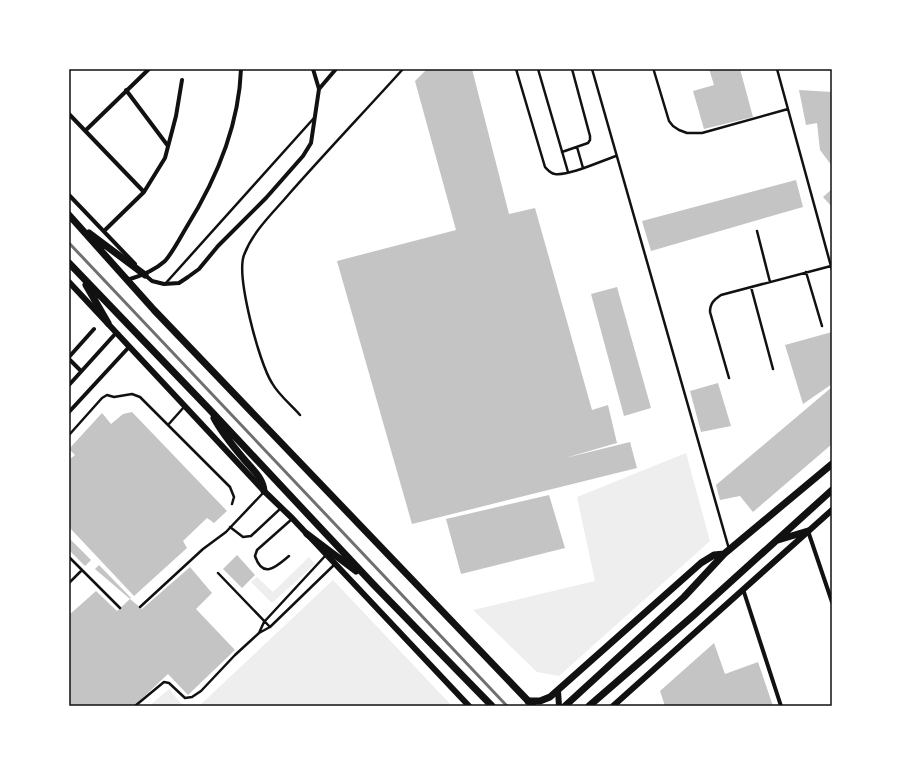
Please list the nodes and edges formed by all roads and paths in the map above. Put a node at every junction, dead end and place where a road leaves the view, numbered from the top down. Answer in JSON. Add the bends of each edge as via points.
{"nodes":[{"id":1,"x":149,"y":69,"type":"edge"},
{"id":2,"x":241,"y":69,"type":"edge"},
{"id":3,"x":313,"y":69,"type":"edge"},
{"id":4,"x":336,"y":69,"type":"edge"},
{"id":5,"x":403,"y":69,"type":"edge"},
{"id":6,"x":516,"y":69,"type":"edge"},
{"id":7,"x":538,"y":69,"type":"edge"},
{"id":8,"x":572,"y":69,"type":"edge"},
{"id":9,"x":592,"y":69,"type":"edge"},
{"id":10,"x":777,"y":69,"type":"edge"},
{"id":11,"x":654,"y":71,"type":"dead end"},
{"id":12,"x":182,"y":80,"type":"dead end"},
{"id":13,"x":126,"y":90,"type":"junction"},
{"id":14,"x":319,"y":90,"type":"junction"},
{"id":15,"x":788,"y":109,"type":"junction"},
{"id":16,"x":69,"y":114,"type":"edge"},
{"id":17,"x":315,"y":118,"type":"junction"},
{"id":18,"x":86,"y":130,"type":"junction"},
{"id":19,"x":168,"y":146,"type":"junction"},
{"id":20,"x":577,"y":147,"type":"junction"},
{"id":21,"x":562,"y":152,"type":"junction"},
{"id":22,"x":616,"y":156,"type":"junction"},
{"id":23,"x":582,"y":168,"type":"junction"},
{"id":24,"x":568,"y":172,"type":"junction"},
{"id":25,"x":144,"y":192,"type":"junction"},
{"id":26,"x":69,"y":195,"type":"edge"},
{"id":27,"x":69,"y":215,"type":"edge"},
{"id":28,"x":82,"y":229,"type":"junction"},
{"id":29,"x":104,"y":231,"type":"junction"},
{"id":30,"x":757,"y":231,"type":"dead end"},
{"id":31,"x":69,"y":263,"type":"edge"},
{"id":32,"x":831,"y":266,"type":"junction"},
{"id":33,"x":832,"y":270,"type":"edge"},
{"id":34,"x":806,"y":272,"type":"junction"},
{"id":35,"x":145,"y":275,"type":"junction"},
{"id":36,"x":81,"y":276,"type":"junction"},
{"id":37,"x":127,"y":280,"type":"junction"},
{"id":38,"x":69,"y":282,"type":"edge"},
{"id":39,"x":770,"y":282,"type":"junction"},
{"id":40,"x":164,"y":284,"type":"junction"},
{"id":41,"x":751,"y":287,"type":"junction"},
{"id":42,"x":108,"y":323,"type":"junction"},
{"id":43,"x":822,"y":326,"type":"dead end"},
{"id":44,"x":94,"y":330,"type":"dead end"},
{"id":45,"x":116,"y":333,"type":"junction"},
{"id":46,"x":130,"y":347,"type":"junction"},
{"id":47,"x":69,"y":358,"type":"edge"},
{"id":48,"x":773,"y":369,"type":"dead end"},
{"id":49,"x":81,"y":372,"type":"junction"},
{"id":50,"x":729,"y":378,"type":"dead end"},
{"id":51,"x":69,"y":385,"type":"edge"},
{"id":52,"x":185,"y":406,"type":"junction"},
{"id":53,"x":210,"y":410,"type":"junction"},
{"id":54,"x":69,"y":412,"type":"edge"},
{"id":55,"x":300,"y":414,"type":"dead end"},
{"id":56,"x":168,"y":425,"type":"junction"},
{"id":57,"x":69,"y":435,"type":"edge"},
{"id":58,"x":832,"y":464,"type":"edge"},
{"id":59,"x":832,"y":490,"type":"edge"},
{"id":60,"x":264,"y":491,"type":"junction"},
{"id":61,"x":232,"y":504,"type":"dead end"},
{"id":62,"x":282,"y":508,"type":"junction"},
{"id":63,"x":832,"y":510,"type":"edge"},
{"id":64,"x":292,"y":518,"type":"junction"},
{"id":65,"x":230,"y":527,"type":"junction"},
{"id":66,"x":808,"y":531,"type":"junction"},
{"id":67,"x":307,"y":534,"type":"junction"},
{"id":68,"x":776,"y":541,"type":"junction"},
{"id":69,"x":727,"y":552,"type":"junction"},
{"id":70,"x":326,"y":555,"type":"junction"},
{"id":71,"x":289,"y":556,"type":"dead end"},
{"id":72,"x":69,"y":557,"type":"edge"},
{"id":73,"x":335,"y":564,"type":"junction"},
{"id":74,"x":82,"y":570,"type":"junction"},
{"id":75,"x":218,"y":573,"type":"dead end"},
{"id":76,"x":69,"y":583,"type":"edge"},
{"id":77,"x":373,"y":584,"type":"junction"},
{"id":78,"x":742,"y":588,"type":"junction"},
{"id":79,"x":832,"y":602,"type":"edge"},
{"id":80,"x":140,"y":607,"type":"dead end"},
{"id":81,"x":120,"y":608,"type":"dead end"},
{"id":82,"x":264,"y":622,"type":"junction"},
{"id":83,"x":270,"y":627,"type":"junction"},
{"id":84,"x":259,"y":633,"type":"junction"},
{"id":85,"x":558,"y":691,"type":"junction"},
{"id":86,"x":531,"y":703,"type":"edge"},
{"id":87,"x":135,"y":706,"type":"edge"},
{"id":88,"x":469,"y":706,"type":"edge"},
{"id":89,"x":492,"y":706,"type":"edge"},
{"id":90,"x":559,"y":706,"type":"edge"},
{"id":91,"x":565,"y":706,"type":"edge"},
{"id":92,"x":589,"y":706,"type":"edge"},
{"id":93,"x":613,"y":706,"type":"edge"},
{"id":94,"x":781,"y":706,"type":"edge"}],
"edges":[{"from":1,"to":13,"type":"street"},
{"from":2,"to":35,"type":"street","via":[[237,104],[220,165],[201,205],[165,261]]},
{"from":3,"to":14,"type":"street"},
{"from":4,"to":14,"type":"street"},
{"from":5,"to":55,"type":"lane","via":[[254,234],[244,255],[244,290],[260,354],[272,383]]},
{"from":6,"to":24,"type":"lane","via":[[545,167],[551,173]]},
{"from":7,"to":21,"type":"lane"},
{"from":8,"to":20,"type":"lane","via":[[590,136],[588,143]]},
{"from":9,"to":22,"type":"lane"},
{"from":10,"to":15,"type":"lane"},
{"from":11,"to":15,"type":"lane","via":[[669,121],[687,133],[702,133]]},
{"from":12,"to":19,"type":"street"},
{"from":13,"to":18,"type":"street"},
{"from":13,"to":19,"type":"street"},
{"from":14,"to":17,"type":"street"},
{"from":15,"to":32,"type":"lane"},
{"from":16,"to":18,"type":"street"},
{"from":17,"to":40,"type":"lane"},
{"from":17,"to":40,"type":"street","via":[[311,143],[303,156],[266,198],[199,269],[179,283]]},
{"from":18,"to":25,"type":"street"},
{"from":19,"to":25,"type":"street","via":[[165,158]]},
{"from":20,"to":21,"type":"lane"},
{"from":20,"to":23,"type":"lane"},
{"from":21,"to":24,"type":"lane"},
{"from":22,"to":23,"type":"lane"},
{"from":22,"to":69,"type":"lane"},
{"from":23,"to":24,"type":"lane"},
{"from":25,"to":29,"type":"street"},
{"from":26,"to":29,"type":"street"},
{"from":27,"to":28,"type":"main road"},
{"from":28,"to":35,"type":"main road"},
{"from":28,"to":37,"type":"main road"},
{"from":29,"to":35,"type":"street"},
{"from":30,"to":39,"type":"lane"},
{"from":31,"to":36,"type":"main road"},
{"from":32,"to":33,"type":"lane"},
{"from":32,"to":34,"type":"lane"},
{"from":34,"to":39,"type":"lane"},
{"from":34,"to":43,"type":"lane"},
{"from":35,"to":37,"type":"street"},
{"from":35,"to":40,"type":"street","via":[[152,281]]},
{"from":36,"to":42,"type":"main road"},
{"from":36,"to":53,"type":"main road"},
{"from":37,"to":86,"type":"main road"},
{"from":38,"to":42,"type":"street"},
{"from":39,"to":41,"type":"lane"},
{"from":41,"to":48,"type":"lane"},
{"from":41,"to":50,"type":"lane","via":[[721,295],[710,305]]},
{"from":42,"to":45,"type":"street"},
{"from":44,"to":47,"type":"street"},
{"from":45,"to":46,"type":"street"},
{"from":45,"to":49,"type":"street"},
{"from":46,"to":52,"type":"street"},
{"from":46,"to":54,"type":"street"},
{"from":47,"to":49,"type":"street"},
{"from":49,"to":51,"type":"street"},
{"from":52,"to":56,"type":"lane"},
{"from":52,"to":60,"type":"street"},
{"from":53,"to":60,"type":"main road","via":[[219,428],[262,481]]},
{"from":53,"to":77,"type":"main road"},
{"from":56,"to":57,"type":"lane","via":[[140,397],[132,394],[114,397],[107,395]]},
{"from":56,"to":61,"type":"lane","via":[[230,487],[234,497]]},
{"from":58,"to":69,"type":"main road"},
{"from":59,"to":68,"type":"main road"},
{"from":60,"to":62,"type":"street"},
{"from":60,"to":65,"type":"lane"},
{"from":62,"to":64,"type":"street"},
{"from":62,"to":65,"type":"lane","via":[[248,538]]},
{"from":63,"to":66,"type":"street"},
{"from":64,"to":67,"type":"street"},
{"from":64,"to":71,"type":"lane","via":[[257,550],[255,556],[259,564],[267,569],[276,568]]},
{"from":65,"to":80,"type":"lane"},
{"from":66,"to":68,"type":"main road"},
{"from":66,"to":78,"type":"street"},
{"from":66,"to":79,"type":"street"},
{"from":67,"to":70,"type":"street"},
{"from":67,"to":77,"type":"main road"},
{"from":68,"to":92,"type":"main road"},
{"from":69,"to":85,"type":"main road","via":[[714,555],[701,563]]},
{"from":69,"to":91,"type":"main road","via":[[684,597]]},
{"from":70,"to":73,"type":"street"},
{"from":70,"to":82,"type":"lane"},
{"from":72,"to":74,"type":"lane"},
{"from":73,"to":83,"type":"lane"},
{"from":73,"to":88,"type":"street"},
{"from":74,"to":76,"type":"lane"},
{"from":74,"to":81,"type":"lane"},
{"from":75,"to":82,"type":"lane"},
{"from":77,"to":89,"type":"main road"},
{"from":78,"to":93,"type":"street"},
{"from":78,"to":94,"type":"street"},
{"from":82,"to":83,"type":"lane"},
{"from":82,"to":84,"type":"lane"},
{"from":83,"to":84,"type":"lane"},
{"from":84,"to":87,"type":"lane","via":[[196,695],[184,698],[169,683],[164,682]]},
{"from":85,"to":86,"type":"main road","via":[[544,700]]},
{"from":85,"to":90,"type":"street"}]}
